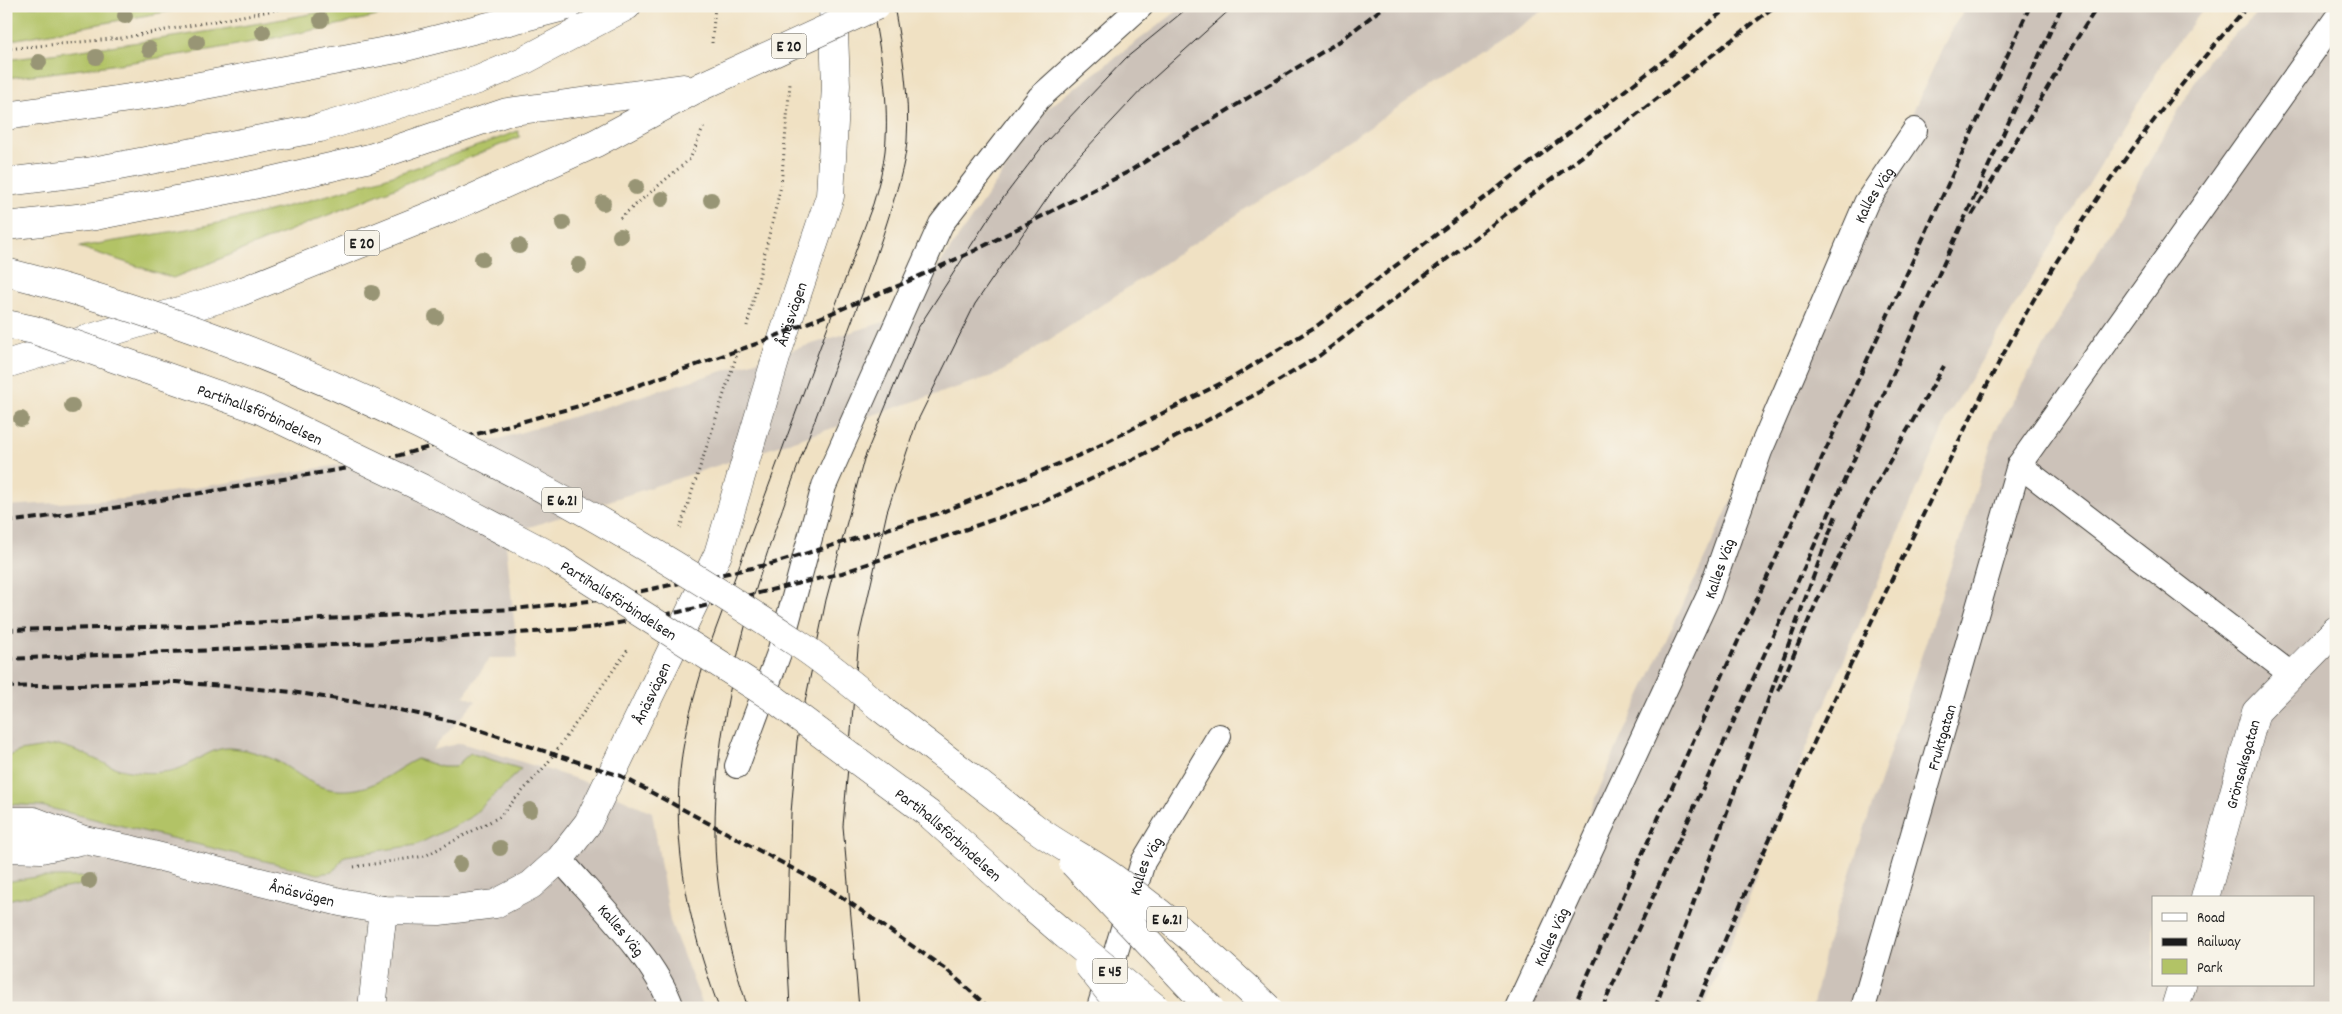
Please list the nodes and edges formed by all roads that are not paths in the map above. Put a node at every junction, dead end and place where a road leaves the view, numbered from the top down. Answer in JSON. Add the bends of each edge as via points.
{"nodes":[{"id":1,"x":568,"y":6,"type":"edge"},
{"id":2,"x":627,"y":6,"type":"edge"},
{"id":3,"x":833,"y":6,"type":"edge"},
{"id":4,"x":876,"y":6,"type":"edge"},
{"id":5,"x":1142,"y":6,"type":"edge"},
{"id":6,"x":2336,"y":19,"type":"edge"},
{"id":7,"x":702,"y":86,"type":"junction"},
{"id":8,"x":6,"y":116,"type":"edge"},
{"id":9,"x":1915,"y":130,"type":"dead end"},
{"id":10,"x":6,"y":182,"type":"edge"},
{"id":11,"x":6,"y":226,"type":"edge"},
{"id":12,"x":6,"y":272,"type":"edge"},
{"id":13,"x":6,"y":324,"type":"edge"},
{"id":14,"x":6,"y":364,"type":"edge"},
{"id":15,"x":2018,"y":465,"type":"junction"},
{"id":16,"x":2336,"y":630,"type":"edge"},
{"id":17,"x":2292,"y":675,"type":"junction"},
{"id":18,"x":1219,"y":736,"type":"dead end"},
{"id":19,"x":737,"y":766,"type":"dead end"},
{"id":20,"x":6,"y":821,"type":"edge"},
{"id":21,"x":84,"y":840,"type":"junction"},
{"id":22,"x":1055,"y":843,"type":"junction"},
{"id":23,"x":6,"y":848,"type":"edge"},
{"id":24,"x":560,"y":860,"type":"junction"},
{"id":25,"x":2206,"y":896,"type":"edge"},
{"id":26,"x":383,"y":910,"type":"junction"},
{"id":27,"x":1064,"y":934,"type":"junction"},
{"id":28,"x":2182,"y":986,"type":"edge"},
{"id":29,"x":372,"y":1008,"type":"edge"},
{"id":30,"x":672,"y":1008,"type":"edge"},
{"id":31,"x":1099,"y":1008,"type":"edge"},
{"id":32,"x":1122,"y":1008,"type":"edge"},
{"id":33,"x":1156,"y":1008,"type":"edge"},
{"id":34,"x":1210,"y":1008,"type":"edge"},
{"id":35,"x":1268,"y":1008,"type":"edge"},
{"id":36,"x":1517,"y":1008,"type":"edge"},
{"id":37,"x":1863,"y":1008,"type":"edge"},
{"id":38,"x":2175,"y":1008,"type":"edge"}],
"edges":[{"from":1,"to":8,"type":"main road","via":[[402,48],[157,94]]},
{"from":2,"to":10,"type":"main road","via":[[523,61],[478,80],[320,128],[134,164]]},
{"from":3,"to":24,"type":"main road","name":"Ånäsvägen","via":[[836,85],[830,196],[778,351],[718,554],[588,823]]},
{"from":4,"to":7,"type":"main road","number":"E 20","bridge":true},
{"from":5,"to":19,"type":"lane","via":[[1039,98],[940,224],[824,486],[780,653]]},
{"from":6,"to":15,"type":"lane","name":"Fruktgatan"},
{"from":7,"to":11,"type":"main road","via":[[507,112],[370,158],[253,185],[95,216]]},
{"from":7,"to":14,"type":"main road","number":"E 20","via":[[596,142],[462,203],[238,293]]},
{"from":9,"to":36,"type":"lane","name":"Kalles Väg","via":[[1866,202],[1760,451],[1709,595]]},
{"from":12,"to":22,"type":"main road","number":"E 6.21","bridge":true,"via":[[201,331],[341,389],[485,458],[625,534],[804,647]]},
{"from":13,"to":27,"type":"main road","name":"Partihallsförbindelsen","bridge":true,"via":[[34,330],[258,409],[424,489],[553,557],[773,698],[929,814]]},
{"from":15,"to":17,"type":"lane"},
{"from":15,"to":37,"type":"lane","name":"Fruktgatan"},
{"from":16,"to":17,"type":"main road","name":"Grönsaksgatan"},
{"from":17,"to":25,"type":"main road","name":"Grönsaksgatan","via":[[2256,712]]},
{"from":18,"to":31,"type":"lane","name":"Kalles Väg","via":[[1143,862]]},
{"from":20,"to":21,"type":"main road","name":"Ånäsvägen","via":[[34,821]]},
{"from":21,"to":23,"type":"main road","name":"Ånäsvägen","via":[[41,849]]},
{"from":21,"to":26,"type":"main road","name":"Ånäsvägen"},
{"from":22,"to":34,"type":"main road","bridge":true},
{"from":22,"to":35,"type":"main road","number":"E 6.21","bridge":true,"via":[[1112,877],[1160,913]]},
{"from":24,"to":26,"type":"main road","name":"Ånäsvägen","via":[[531,885],[496,904],[439,911]]},
{"from":24,"to":30,"type":"lane","name":"Kalles Väg","via":[[638,950],[669,997]]},
{"from":26,"to":29,"type":"main road"},
{"from":27,"to":32,"type":"main road","bridge":true},
{"from":27,"to":33,"type":"main road","name":"Partihallsförbindelsen","number":"E 45","bridge":true},
{"from":28,"to":38,"type":"main road"}]}
